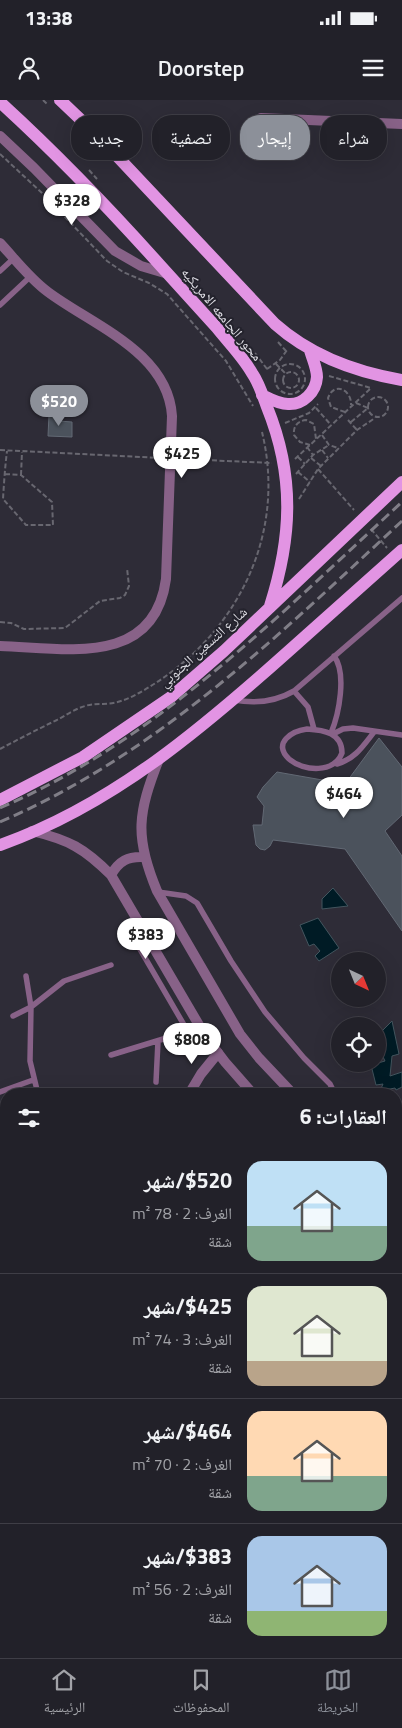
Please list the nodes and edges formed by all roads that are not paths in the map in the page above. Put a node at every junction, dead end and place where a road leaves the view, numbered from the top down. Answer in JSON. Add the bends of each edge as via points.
{"nodes":[{"id":1,"x":60,"y":100,"type":"edge"},
{"id":2,"x":0,"y":102,"type":"edge"},
{"id":3,"x":310,"y":120,"type":"edge"},
{"id":4,"x":402,"y":124,"type":"edge"},
{"id":5,"x":0,"y":136,"type":"edge"},
{"id":6,"x":0,"y":243,"type":"edge"},
{"id":7,"x":14,"y":258,"type":"junction"},
{"id":8,"x":0,"y":271,"type":"edge"},
{"id":9,"x":168,"y":274,"type":"junction"},
{"id":10,"x":31,"y":276,"type":"junction"},
{"id":11,"x":0,"y":306,"type":"edge"},
{"id":12,"x":310,"y":350,"type":"junction"},
{"id":13,"x":402,"y":380,"type":"edge"},
{"id":14,"x":262,"y":395,"type":"junction"},
{"id":15,"x":402,"y":482,"type":"edge"},
{"id":16,"x":402,"y":550,"type":"edge"},
{"id":17,"x":402,"y":598,"type":"edge"},
{"id":18,"x":270,"y":606,"type":"junction"},
{"id":19,"x":0,"y":646,"type":"edge"},
{"id":20,"x":334,"y":656,"type":"junction"},
{"id":21,"x":294,"y":690,"type":"junction"},
{"id":22,"x":234,"y":700,"type":"junction"},
{"id":23,"x":314,"y":729,"type":"junction"},
{"id":24,"x":374,"y":732,"type":"junction"},
{"id":25,"x":332,"y":733,"type":"junction"},
{"id":26,"x":402,"y":735,"type":"edge"},
{"id":27,"x":159,"y":759,"type":"junction"},
{"id":28,"x":335,"y":764,"type":"junction"},
{"id":29,"x":0,"y":800,"type":"edge"},
{"id":30,"x":32,"y":831,"type":"junction"},
{"id":31,"x":0,"y":845,"type":"edge"},
{"id":32,"x":144,"y":857,"type":"junction"},
{"id":33,"x":111,"y":875,"type":"junction"},
{"id":34,"x":157,"y":891,"type":"junction"},
{"id":35,"x":130,"y":932,"type":"dead end"},
{"id":36,"x":111,"y":965,"type":"dead end"},
{"id":37,"x":26,"y":976,"type":"dead end"},
{"id":38,"x":31,"y":1007,"type":"junction"},
{"id":39,"x":13,"y":1016,"type":"dead end"},
{"id":40,"x":198,"y":1025,"type":"junction"},
{"id":41,"x":187,"y":1030,"type":"junction"},
{"id":42,"x":158,"y":1041,"type":"junction"},
{"id":43,"x":218,"y":1053,"type":"junction"},
{"id":44,"x":111,"y":1055,"type":"dead end"},
{"id":45,"x":33,"y":1080,"type":"junction"},
{"id":46,"x":156,"y":1082,"type":"dead end"},
{"id":47,"x":11,"y":1088,"type":"edge"},
{"id":48,"x":36,"y":1088,"type":"edge"},
{"id":49,"x":193,"y":1088,"type":"edge"},
{"id":50,"x":248,"y":1088,"type":"edge"},
{"id":51,"x":288,"y":1088,"type":"edge"},
{"id":52,"x":332,"y":1088,"type":"edge"}],
"edges":[{"from":1,"to":12,"type":"main road","via":[[100,138],[275,324]]},
{"from":2,"to":9,"type":"main road","name":"محور الجامعه الامريكيه","via":[[82,179]]},
{"from":3,"to":4,"type":"street"},
{"from":5,"to":9,"type":"street","via":[[115,251],[141,266]]},
{"from":6,"to":7,"type":"street"},
{"from":7,"to":8,"type":"lane"},
{"from":7,"to":10,"type":"street"},
{"from":9,"to":14,"type":"main road","name":"محور الجامعه الامريكيه","via":[[253,373]]},
{"from":10,"to":11,"type":"lane"},
{"from":10,"to":19,"type":"street","via":[[47,292],[119,338],[161,379],[169,397],[170,458],[164,589],[158,609],[145,626],[125,641],[100,648]]},
{"from":12,"to":13,"type":"main road","via":[[350,367]]},
{"from":12,"to":14,"type":"main road","via":[[317,376],[308,397],[299,403],[288,404]]},
{"from":14,"to":18,"type":"main road","name":"محور الجامعه الامريكيه","via":[[288,466],[287,538]]},
{"from":15,"to":18,"type":"main road","name":"شارع التسعين الجنوبي"},
{"from":16,"to":22,"type":"main road"},
{"from":17,"to":20,"type":"lane"},
{"from":18,"to":29,"type":"main road","name":"شارع التسعين الجنوبي","via":[[198,674],[142,718],[83,757]]},
{"from":20,"to":21,"type":"lane"},
{"from":20,"to":25,"type":"lane","via":[[342,676]]},
{"from":21,"to":22,"type":"lane","via":[[262,702]]},
{"from":21,"to":23,"type":"lane","via":[[308,707]]},
{"from":22,"to":27,"type":"main road"},
{"from":23,"to":25,"type":"lane"},
{"from":23,"to":28,"type":"lane","via":[[300,730],[286,737],[284,752],[296,763],[311,768],[327,768]]},
{"from":24,"to":25,"type":"lane","via":[[353,728]]},
{"from":24,"to":26,"type":"lane"},
{"from":24,"to":28,"type":"lane","via":[[352,758]]},
{"from":25,"to":28,"type":"lane","via":[[340,739],[342,746]]},
{"from":27,"to":30,"type":"main road","via":[[90,802]]},
{"from":27,"to":32,"type":"street","via":[[141,814]]},
{"from":30,"to":31,"type":"main road"},
{"from":30,"to":33,"type":"street","via":[[61,838],[79,848]]},
{"from":32,"to":33,"type":"street","via":[[133,856],[124,860]]},
{"from":32,"to":34,"type":"street"},
{"from":33,"to":40,"type":"street"},
{"from":34,"to":51,"type":"street","via":[[240,1034]]},
{"from":34,"to":52,"type":"lane","via":[[186,896],[197,903],[231,962],[261,1005]]},
{"from":35,"to":41,"type":"lane"},
{"from":36,"to":38,"type":"lane","via":[[64,981]]},
{"from":37,"to":38,"type":"lane"},
{"from":38,"to":39,"type":"lane"},
{"from":38,"to":45,"type":"lane"},
{"from":40,"to":41,"type":"lane"},
{"from":40,"to":43,"type":"street"},
{"from":41,"to":42,"type":"lane"},
{"from":42,"to":44,"type":"lane"},
{"from":42,"to":46,"type":"lane"},
{"from":43,"to":49,"type":"street"},
{"from":43,"to":50,"type":"street"},
{"from":45,"to":47,"type":"lane"},
{"from":45,"to":48,"type":"lane"}]}
